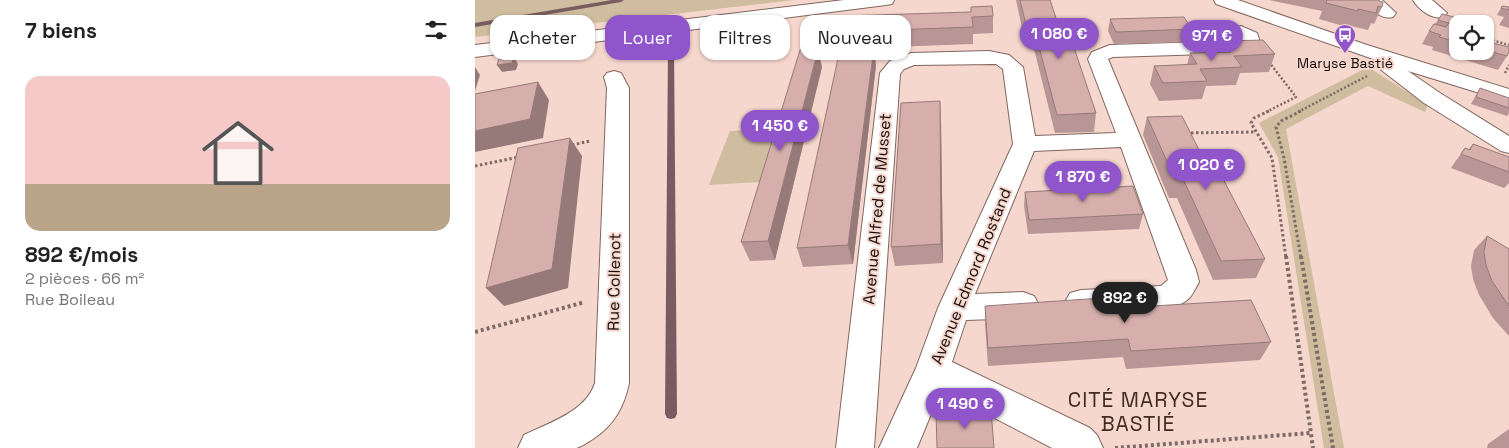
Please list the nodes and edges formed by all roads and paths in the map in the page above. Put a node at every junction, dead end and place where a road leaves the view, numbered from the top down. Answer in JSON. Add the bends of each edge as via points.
{"nodes":[{"id":1,"x":886,"y":0,"type":"edge"},
{"id":2,"x":1221,"y":0,"type":"edge"},
{"id":3,"x":1371,"y":0,"type":"edge"},
{"id":4,"x":1421,"y":0,"type":"edge"},
{"id":5,"x":862,"y":1,"type":"edge"},
{"id":6,"x":1387,"y":13,"type":"dead end"},
{"id":7,"x":1438,"y":13,"type":"dead end"},
{"id":8,"x":1246,"y":37,"type":"joint"},
{"id":9,"x":1494,"y":41,"type":"edge"},
{"id":10,"x":1509,"y":45,"type":"edge"},
{"id":11,"x":475,"y":51,"type":"edge"},
{"id":12,"x":1384,"y":60,"type":"junction"},
{"id":13,"x":614,"y":77,"type":"dead end"},
{"id":14,"x":1509,"y":96,"type":"edge"},
{"id":15,"x":1255,"y":132,"type":"junction"},
{"id":16,"x":1186,"y":133,"type":"edge"},
{"id":17,"x":617,"y":135,"type":"junction"},
{"id":18,"x":1129,"y":140,"type":"junction"},
{"id":19,"x":1025,"y":144,"type":"junction"},
{"id":20,"x":570,"y":146,"type":"edge"},
{"id":21,"x":1509,"y":146,"type":"edge"},
{"id":22,"x":523,"y":156,"type":"edge"},
{"id":23,"x":475,"y":166,"type":"edge"},
{"id":24,"x":614,"y":294,"type":"junction"},
{"id":25,"x":954,"y":308,"type":"junction"},
{"id":26,"x":475,"y":332,"type":"edge"},
{"id":27,"x":933,"y":369,"type":"junction"},
{"id":28,"x":1310,"y":433,"type":"junction"},
{"id":29,"x":537,"y":448,"type":"edge"},
{"id":30,"x":855,"y":448,"type":"edge"},
{"id":31,"x":899,"y":448,"type":"edge"},
{"id":32,"x":1084,"y":448,"type":"edge"},
{"id":33,"x":1109,"y":448,"type":"edge"},
{"id":34,"x":1313,"y":448,"type":"edge"},
{"id":35,"x":1333,"y":448,"type":"edge"}],
"edges":[{"from":1,"to":5,"type":"street"},
{"from":2,"to":12,"type":"street"},
{"from":3,"to":6,"type":"street"},
{"from":4,"to":7,"type":"street"},
{"from":5,"to":11,"type":"street"},
{"from":8,"to":15,"type":"path","via":[[1296,97],[1254,118],[1251,123]]},
{"from":8,"to":18,"type":"street","via":[[1239,47],[1110,51],[1099,56]]},
{"from":9,"to":10,"type":"path"},
{"from":12,"to":14,"type":"street"},
{"from":12,"to":21,"type":"street","via":[[1432,98]]},
{"from":12,"to":35,"type":"path","via":[[1276,127]]},
{"from":13,"to":17,"type":"street","name":"Rue Collenot","via":[[618,88]]},
{"from":15,"to":16,"type":"path"},
{"from":15,"to":28,"type":"path","via":[[1273,162]]},
{"from":17,"to":20,"type":"path"},
{"from":17,"to":24,"type":"street","name":"Rue Collenot"},
{"from":18,"to":19,"type":"street"},
{"from":18,"to":25,"type":"street","via":[[1181,270],[1184,282],[1179,290],[1161,298]]},
{"from":19,"to":25,"type":"street","name":"Avenue Edmord Rostand"},
{"from":19,"to":30,"type":"street","name":"Avenue Alfred de Musset","via":[[1013,67],[1002,59],[911,59],[897,65],[890,73]]},
{"from":22,"to":23,"type":"path"},
{"from":24,"to":26,"type":"path"},
{"from":24,"to":29,"type":"street","name":"Rue Collenot","via":[[612,383],[607,401],[594,416]]},
{"from":25,"to":27,"type":"street","name":"Avenue Edmord Rostand"},
{"from":27,"to":31,"type":"street","name":"Avenue Edmord Rostand"},
{"from":27,"to":32,"type":"street","via":[[1077,441]]},
{"from":28,"to":33,"type":"path"},
{"from":28,"to":34,"type":"path"}]}
